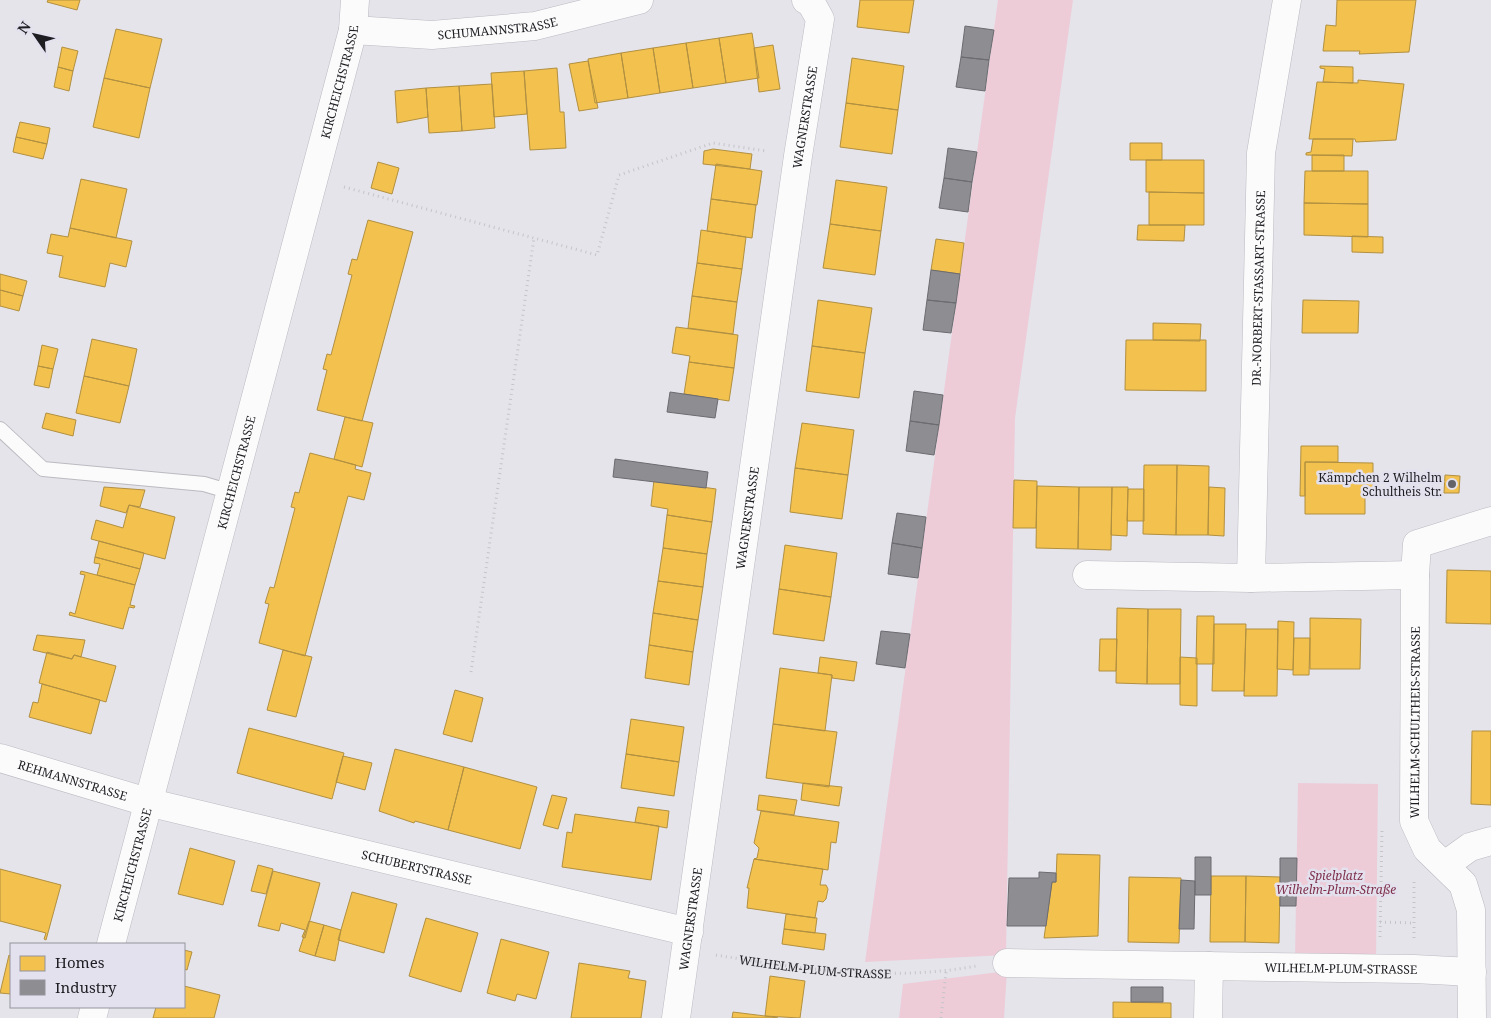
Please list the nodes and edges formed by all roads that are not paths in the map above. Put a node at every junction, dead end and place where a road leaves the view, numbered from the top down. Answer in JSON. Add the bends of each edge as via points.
{"nodes":[{"id":1,"x":355,"y":0,"type":"edge"},
{"id":2,"x":639,"y":0,"type":"edge"},
{"id":3,"x":1287,"y":0,"type":"edge"},
{"id":4,"x":814,"y":9,"type":"edge"},
{"id":5,"x":353,"y":30,"type":"junction"},
{"id":6,"x":0,"y":429,"type":"edge"},
{"id":7,"x":231,"y":492,"type":"junction"},
{"id":8,"x":1491,"y":521,"type":"edge"},
{"id":9,"x":1087,"y":575,"type":"dead end"},
{"id":10,"x":1415,"y":575,"type":"junction"},
{"id":11,"x":1252,"y":578,"type":"junction"},
{"id":12,"x":0,"y":758,"type":"edge"},
{"id":13,"x":147,"y":802,"type":"junction"},
{"id":14,"x":1491,"y":841,"type":"edge"},
{"id":15,"x":1445,"y":865,"type":"junction"},
{"id":16,"x":687,"y":941,"type":"junction"},
{"id":17,"x":111,"y":943,"type":"edge"},
{"id":18,"x":1007,"y":964,"type":"dead end"},
{"id":19,"x":1209,"y":966,"type":"junction"},
{"id":20,"x":1472,"y":972,"type":"junction"},
{"id":21,"x":676,"y":1018,"type":"edge"},
{"id":22,"x":1208,"y":1018,"type":"edge"},
{"id":23,"x":1472,"y":1018,"type":"edge"}],
"edges":[{"from":1,"to":5,"type":"street","name":"KIRCHEICHSTRASSE"},
{"from":2,"to":5,"type":"street","name":"SCHUMANNSTRASSE","via":[[535,26],[432,35]]},
{"from":3,"to":11,"type":"street","name":"DR.-NORBERT-STASSART-STRASSE","via":[[1261,153]]},
{"from":4,"to":16,"type":"street","name":"WAGNERSTRASSE","via":[[798,156]]},
{"from":5,"to":7,"type":"street","name":"KIRCHEICHSTRASSE"},
{"from":6,"to":7,"type":"lane","via":[[43,469],[204,484]]},
{"from":7,"to":13,"type":"street","name":"KIRCHEICHSTRASSE"},
{"from":8,"to":10,"type":"street","name":"WILHELM-SCHULTHEIS-STRASSE","via":[[1417,544]]},
{"from":9,"to":11,"type":"street"},
{"from":10,"to":11,"type":"street"},
{"from":10,"to":15,"type":"street","name":"WILHELM-SCHULTHEIS-STRASSE","via":[[1414,822],[1427,850]]},
{"from":12,"to":13,"type":"street","name":"REHMANNSTRASSE"},
{"from":13,"to":16,"type":"street","name":"SCHUBERTSTRASSE"},
{"from":13,"to":17,"type":"street","name":"KIRCHEICHSTRASSE"},
{"from":14,"to":15,"type":"street","via":[[1470,847]]},
{"from":15,"to":20,"type":"street","name":"WILHELM-SCHULTHEIS-STRASSE","via":[[1463,884],[1471,910]]},
{"from":16,"to":21,"type":"street","name":"WAGNERSTRASSE"},
{"from":18,"to":19,"type":"street","name":"WILHELM-PLUM-STRASSE"},
{"from":19,"to":20,"type":"street","name":"WILHELM-PLUM-STRASSE"},
{"from":19,"to":22,"type":"street"},
{"from":20,"to":23,"type":"street","name":"WILHELM-SCHULTHEIS-STRASSE"}]}
